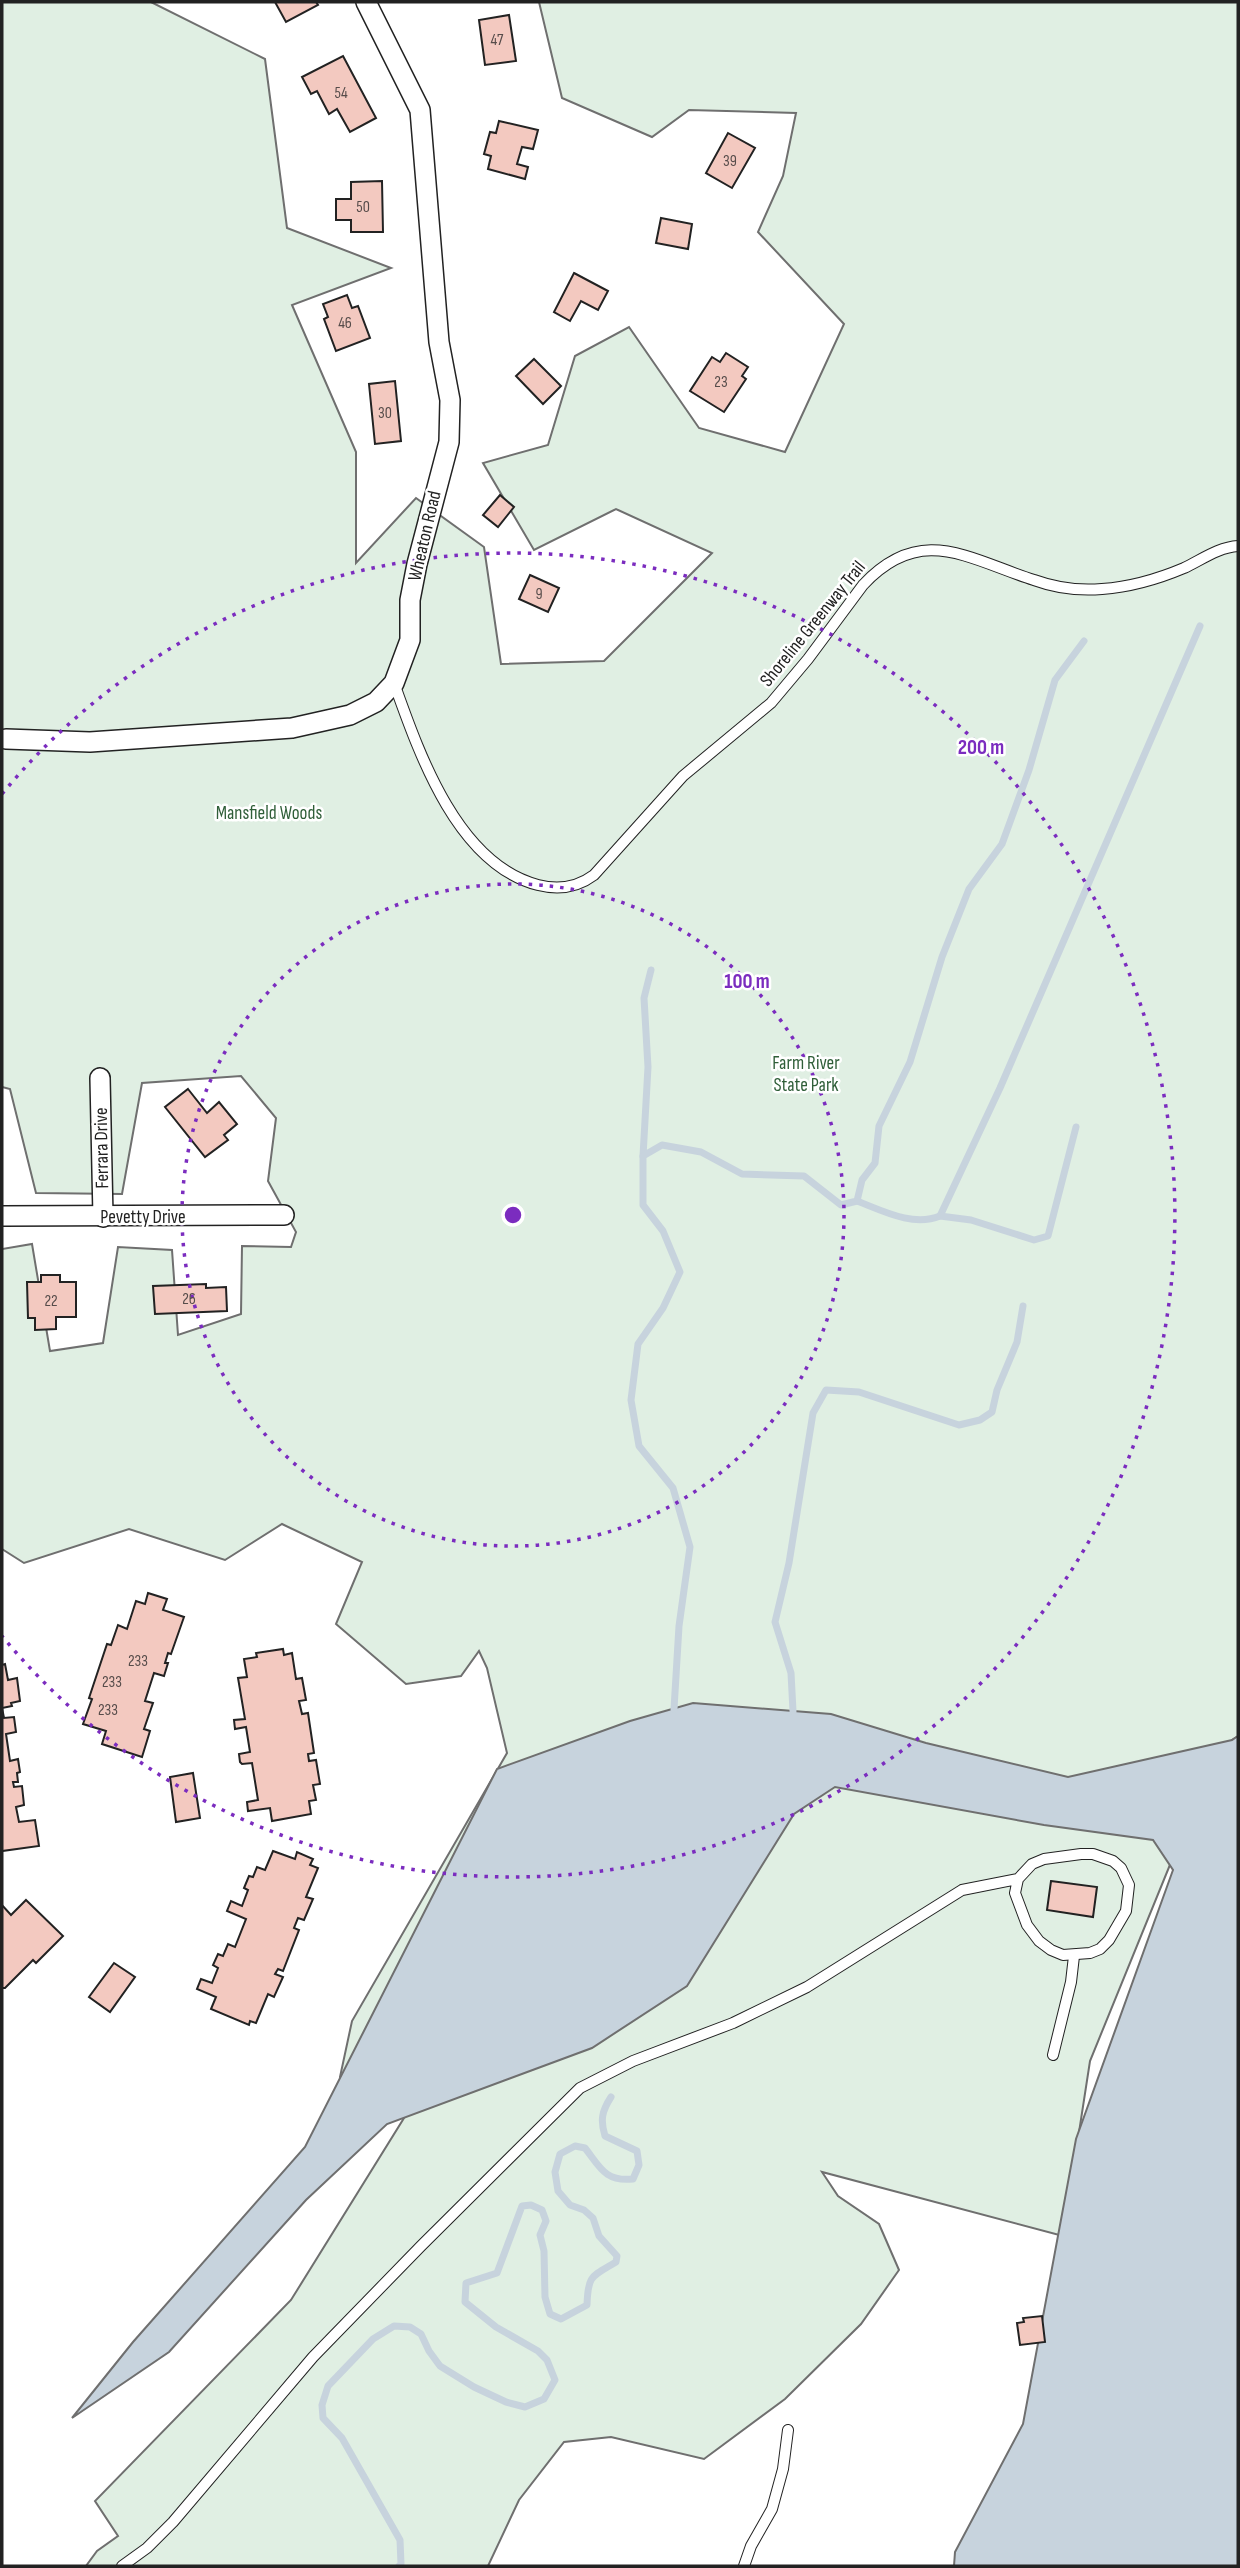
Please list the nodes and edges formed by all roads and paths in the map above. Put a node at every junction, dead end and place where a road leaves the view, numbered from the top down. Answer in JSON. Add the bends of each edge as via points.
{"nodes":[{"id":1,"x":366,"y":2,"type":"edge"},
{"id":2,"x":1238,"y":546,"type":"edge"},
{"id":3,"x":394,"y":683,"type":"junction"},
{"id":4,"x":6,"y":739,"type":"dead end"},
{"id":5,"x":100,"y":1078,"type":"dead end"},
{"id":6,"x":284,"y":1215,"type":"dead end"},
{"id":7,"x":2,"y":1216,"type":"edge"},
{"id":8,"x":103,"y":1217,"type":"junction"},
{"id":9,"x":1018,"y":1879,"type":"junction"},
{"id":10,"x":1074,"y":1956,"type":"junction"},
{"id":11,"x":1053,"y":2055,"type":"dead end"},
{"id":12,"x":788,"y":2430,"type":"dead end"},
{"id":13,"x":122,"y":2566,"type":"edge"},
{"id":14,"x":744,"y":2566,"type":"edge"}],
"edges":[{"from":1,"to":3,"type":"street","name":"Wheaton Road","via":[[420,110],[439,342],[450,400],[449,442],[410,600],[410,640]]},
{"from":2,"to":3,"type":"lane","name":"Shoreline Greenway Trail","via":[[1147,581],[1084,590],[1033,580],[947,551],[924,550],[894,559],[863,585],[771,703],[683,776],[594,875],[578,885],[554,887],[518,878],[469,835],[428,772]]},
{"from":3,"to":4,"type":"street","name":"Wheaton Road","via":[[376,702],[350,715],[292,728],[90,742]]},
{"from":5,"to":8,"type":"street","name":"Ferrara Drive"},
{"from":6,"to":8,"type":"street","name":"Pevetty Drive"},
{"from":7,"to":8,"type":"street","name":"Pevetty Drive"},
{"from":9,"to":10,"type":"lane","via":[[1015,1893],[1027,1925],[1051,1950]]},
{"from":9,"to":10,"type":"lane","via":[[1032,1864],[1062,1855],[1093,1854],[1121,1868],[1129,1885],[1126,1911],[1100,1949]]},
{"from":9,"to":13,"type":"lane","via":[[962,1890],[807,1987],[580,2088],[331,2339],[173,2522]]},
{"from":10,"to":11,"type":"lane"},
{"from":12,"to":14,"type":"lane","via":[[772,2509]]}]}
